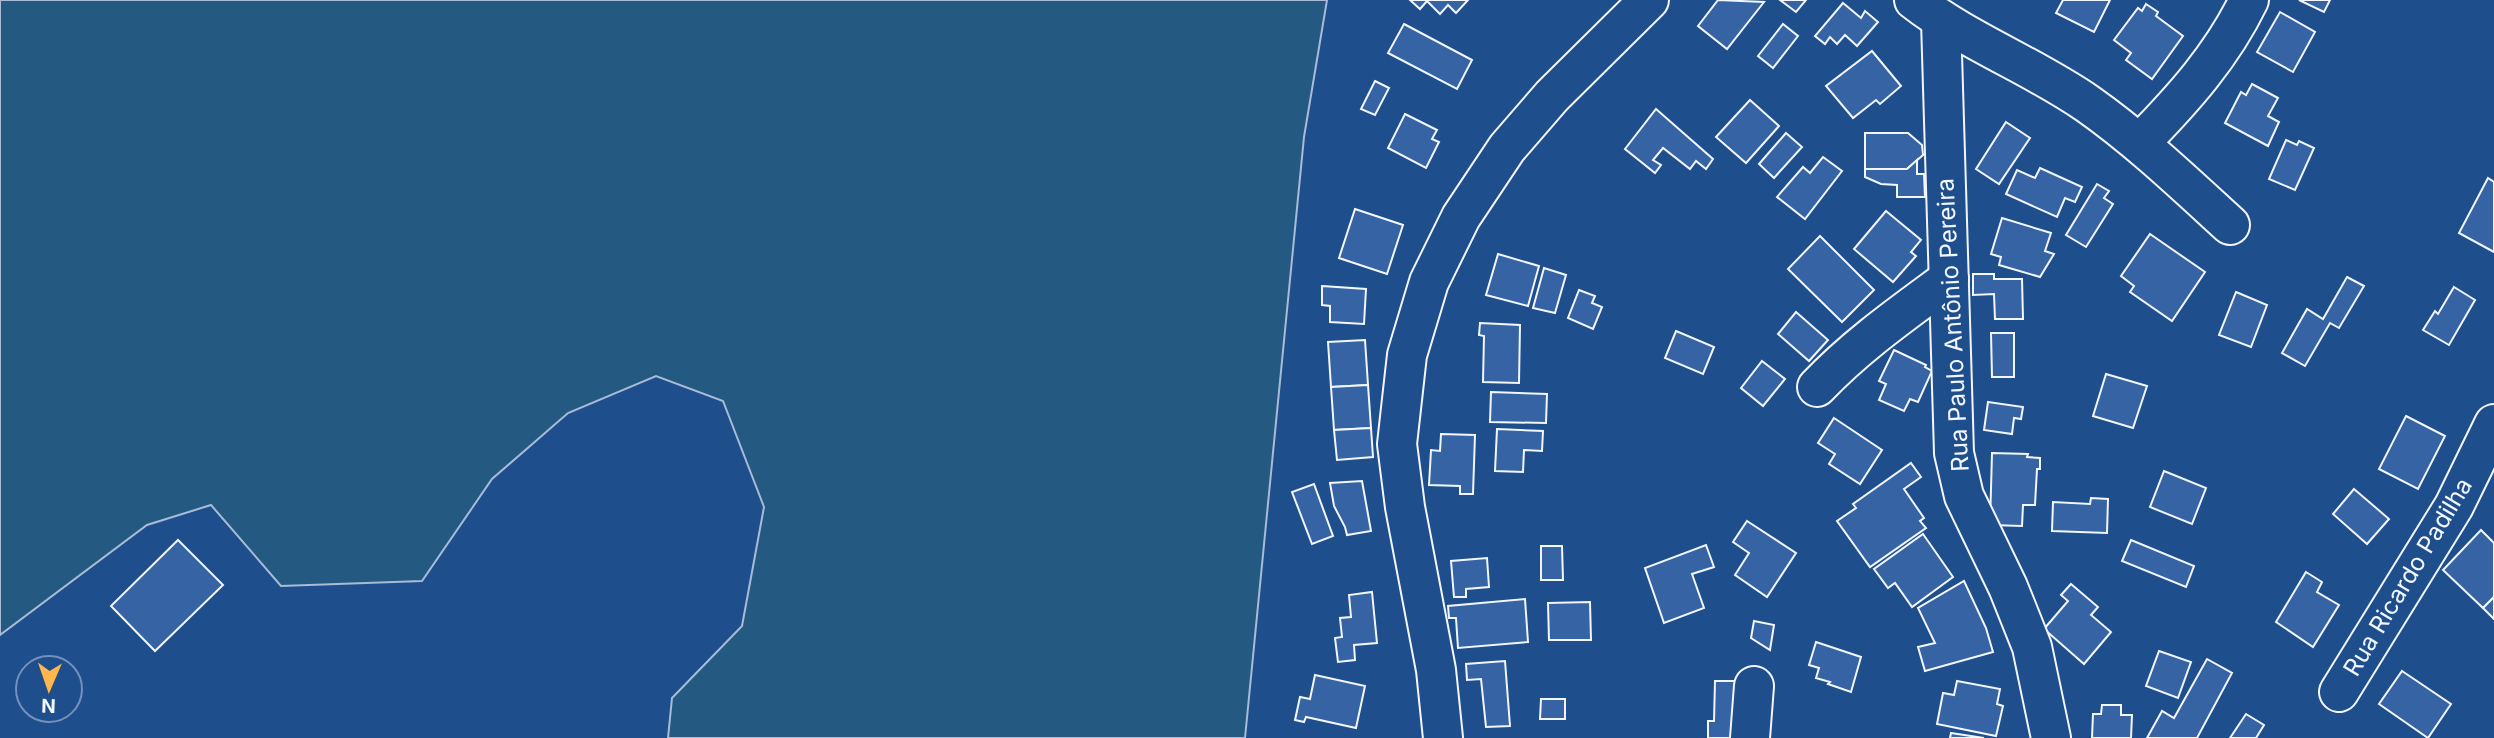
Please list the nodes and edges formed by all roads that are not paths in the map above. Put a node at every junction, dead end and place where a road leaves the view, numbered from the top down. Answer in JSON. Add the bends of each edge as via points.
{"nodes":[{"id":1,"x":1648,"y":0,"type":"edge"},
{"id":2,"x":2249,"y":0,"type":"edge"},
{"id":3,"x":1928,"y":10,"type":"edge"},
{"id":4,"x":2140,"y":144,"type":"junction"},
{"id":5,"x":2230,"y":225,"type":"dead end"},
{"id":6,"x":1949,"y":279,"type":"junction"},
{"id":7,"x":1817,"y":387,"type":"dead end"},
{"id":8,"x":2494,"y":424,"type":"edge"},
{"id":9,"x":2485,"y":471,"type":"edge"},
{"id":10,"x":1754,"y":686,"type":"dead end"},
{"id":11,"x":2339,"y":692,"type":"dead end"},
{"id":12,"x":1443,"y":738,"type":"edge"},
{"id":13,"x":1750,"y":738,"type":"edge"},
{"id":14,"x":2051,"y":738,"type":"edge"}],
"edges":[{"from":1,"to":12,"type":"street","via":[[1507,148],[1461,218],[1429,282],[1407,355],[1397,444],[1436,670]]},
{"from":2,"to":4,"type":"street","via":[[2215,60]]},
{"from":3,"to":4,"type":"street","via":[[2087,103]]},
{"from":3,"to":6,"type":"street","name":"Rua Paulo Antônio Pereira"},
{"from":4,"to":5,"type":"street"},
{"from":6,"to":7,"type":"street","via":[[1872,335]]},
{"from":6,"to":14,"type":"street","name":"Rua Paulo Antônio Pereira","via":[[1958,475],[2032,647]]},
{"from":8,"to":9,"type":"street","name":"Rua Ricardo Padilha"},
{"from":9,"to":11,"type":"street","name":"Rua Ricardo Padilha","via":[[2454,506]]},
{"from":10,"to":13,"type":"street"}]}
